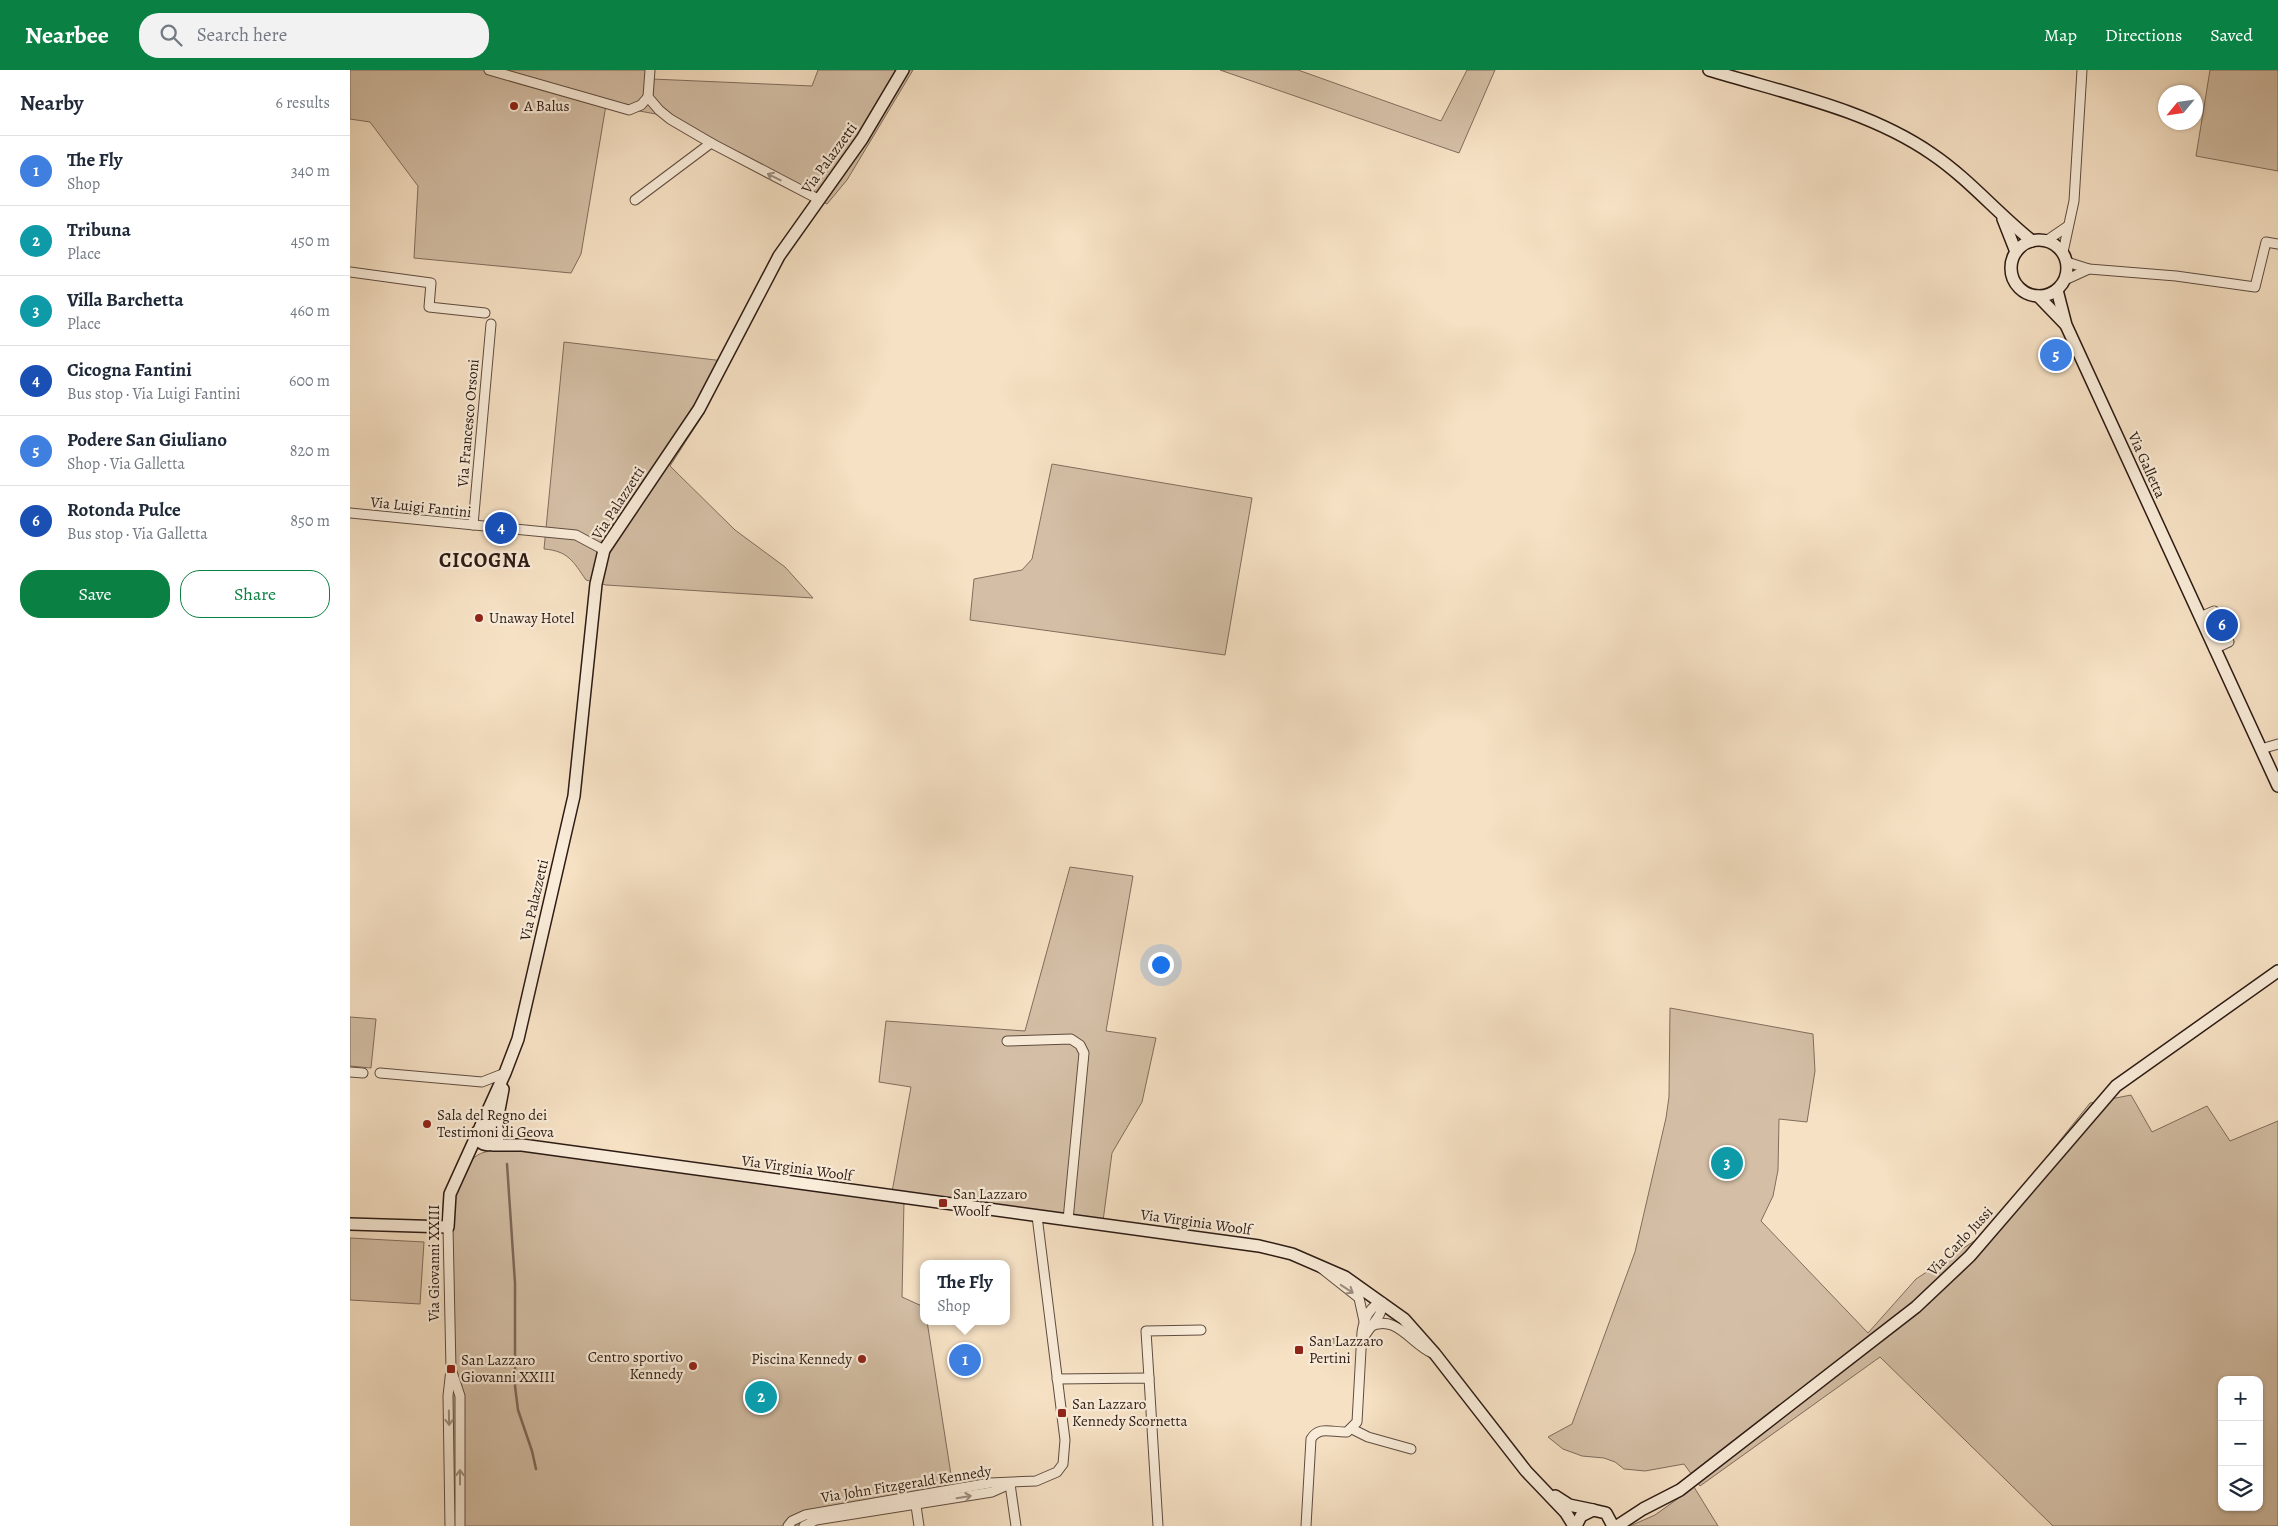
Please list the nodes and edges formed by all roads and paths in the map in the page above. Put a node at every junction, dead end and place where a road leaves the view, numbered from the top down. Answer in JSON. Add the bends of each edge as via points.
{"nodes":[{"id":1,"x":489,"y":70,"type":"edge"},
{"id":2,"x":650,"y":70,"type":"edge"},
{"id":3,"x":903,"y":70,"type":"edge"},
{"id":4,"x":1709,"y":70,"type":"edge"},
{"id":5,"x":2082,"y":70,"type":"edge"},
{"id":6,"x":648,"y":97,"type":"junction"},
{"id":7,"x":711,"y":143,"type":"junction"},
{"id":8,"x":818,"y":199,"type":"junction"},
{"id":9,"x":635,"y":200,"type":"dead end"},
{"id":10,"x":2002,"y":217,"type":"junction"},
{"id":11,"x":2068,"y":226,"type":"junction"},
{"id":12,"x":2032,"y":241,"type":"junction"},
{"id":13,"x":2046,"y":241,"type":"junction"},
{"id":14,"x":2278,"y":244,"type":"edge"},
{"id":15,"x":2016,"y":252,"type":"junction"},
{"id":16,"x":2065,"y":257,"type":"junction"},
{"id":17,"x":2089,"y":269,"type":"junction"},
{"id":18,"x":350,"y":272,"type":"edge"},
{"id":19,"x":2065,"y":280,"type":"junction"},
{"id":20,"x":2057,"y":290,"type":"junction"},
{"id":21,"x":2038,"y":296,"type":"junction"},
{"id":22,"x":485,"y":313,"type":"dead end"},
{"id":23,"x":491,"y":324,"type":"dead end"},
{"id":24,"x":2066,"y":325,"type":"junction"},
{"id":25,"x":350,"y":513,"type":"edge"},
{"id":26,"x":473,"y":526,"type":"junction"},
{"id":27,"x":604,"y":550,"type":"junction"},
{"id":28,"x":2200,"y":617,"type":"junction"},
{"id":29,"x":2214,"y":649,"type":"junction"},
{"id":30,"x":2278,"y":744,"type":"edge"},
{"id":31,"x":2261,"y":749,"type":"junction"},
{"id":32,"x":2278,"y":786,"type":"edge"},
{"id":33,"x":2278,"y":971,"type":"edge"},
{"id":34,"x":1007,"y":1041,"type":"dead end"},
{"id":35,"x":350,"y":1072,"type":"edge"},
{"id":36,"x":363,"y":1073,"type":"dead end"},
{"id":37,"x":380,"y":1073,"type":"dead end"},
{"id":38,"x":505,"y":1073,"type":"junction"},
{"id":39,"x":482,"y":1082,"type":"junction"},
{"id":40,"x":495,"y":1096,"type":"junction"},
{"id":41,"x":479,"y":1129,"type":"junction"},
{"id":42,"x":498,"y":1129,"type":"junction"},
{"id":43,"x":489,"y":1145,"type":"junction"},
{"id":44,"x":522,"y":1145,"type":"junction"},
{"id":45,"x":464,"y":1159,"type":"junction"},
{"id":46,"x":1037,"y":1216,"type":"junction"},
{"id":47,"x":1068,"y":1220,"type":"junction"},
{"id":48,"x":350,"y":1224,"type":"edge"},
{"id":49,"x":448,"y":1226,"type":"junction"},
{"id":50,"x":1317,"y":1264,"type":"junction"},
{"id":51,"x":1382,"y":1302,"type":"junction"},
{"id":52,"x":1366,"y":1324,"type":"junction"},
{"id":53,"x":1201,"y":1330,"type":"dead end"},
{"id":54,"x":1435,"y":1354,"type":"junction"},
{"id":55,"x":451,"y":1369,"type":"junction"},
{"id":56,"x":1057,"y":1378,"type":"junction"},
{"id":57,"x":1149,"y":1378,"type":"junction"},
{"id":58,"x":1352,"y":1429,"type":"junction"},
{"id":59,"x":1411,"y":1450,"type":"dead end"},
{"id":60,"x":1010,"y":1484,"type":"junction"},
{"id":61,"x":1539,"y":1486,"type":"junction"},
{"id":62,"x":915,"y":1501,"type":"junction"},
{"id":63,"x":1643,"y":1508,"type":"junction"},
{"id":64,"x":1593,"y":1510,"type":"junction"},
{"id":65,"x":1606,"y":1513,"type":"junction"},
{"id":66,"x":805,"y":1515,"type":"junction"},
{"id":67,"x":450,"y":1526,"type":"edge"},
{"id":68,"x":460,"y":1526,"type":"edge"},
{"id":69,"x":788,"y":1526,"type":"edge"},
{"id":70,"x":798,"y":1526,"type":"edge"},
{"id":71,"x":804,"y":1526,"type":"edge"},
{"id":72,"x":919,"y":1526,"type":"edge"},
{"id":73,"x":1016,"y":1526,"type":"edge"},
{"id":74,"x":1158,"y":1526,"type":"edge"},
{"id":75,"x":1306,"y":1526,"type":"edge"},
{"id":76,"x":1575,"y":1526,"type":"edge"},
{"id":77,"x":1613,"y":1526,"type":"edge"},
{"id":78,"x":1618,"y":1526,"type":"edge"}],
"edges":[{"from":1,"to":6,"type":"street","via":[[629,110],[641,105]]},
{"from":2,"to":6,"type":"street"},
{"from":3,"to":8,"type":"street","name":"Via Palazzetti","via":[[862,139]]},
{"from":4,"to":10,"type":"street","via":[[1857,115],[1896,131],[1961,176]]},
{"from":5,"to":11,"type":"street","via":[[2074,202]]},
{"from":6,"to":7,"type":"street","via":[[664,114]]},
{"from":8,"to":7,"type":"street","one_way":true},
{"from":7,"to":9,"type":"street"},
{"from":8,"to":27,"type":"street","name":"Via Palazzetti","via":[[779,256],[698,409]]},
{"from":10,"to":12,"type":"street"},
{"from":10,"to":15,"type":"street"},
{"from":11,"to":13,"type":"street"},
{"from":11,"to":16,"type":"street"},
{"from":12,"to":13,"type":"street"},
{"from":12,"to":15,"type":"street"},
{"from":13,"to":16,"type":"street"},
{"from":14,"to":17,"type":"street","via":[[2266,242],[2255,287]]},
{"from":15,"to":21,"type":"street","via":[[2012,261],[2014,280],[2024,291]]},
{"from":16,"to":17,"type":"street"},
{"from":16,"to":19,"type":"street"},
{"from":17,"to":19,"type":"street"},
{"from":18,"to":22,"type":"street","via":[[430,283],[429,308]]},
{"from":19,"to":20,"type":"street"},
{"from":20,"to":21,"type":"street"},
{"from":20,"to":24,"type":"street","name":"Via Galletta"},
{"from":21,"to":24,"type":"street","name":"Via Galletta"},
{"from":23,"to":26,"type":"street","name":"Via Francesco Orsoni"},
{"from":24,"to":28,"type":"street","name":"Via Galletta"},
{"from":25,"to":26,"type":"street","name":"Via Luigi Fantini"},
{"from":26,"to":27,"type":"street","name":"Via Luigi Fantini","via":[[576,534]]},
{"from":27,"to":38,"type":"street","name":"Via Palazzetti","via":[[596,584],[574,796],[518,1039]]},
{"from":28,"to":29,"type":"street","name":"Via Galletta"},
{"from":28,"to":29,"type":"street","via":[[2214,611],[2229,642]]},
{"from":29,"to":31,"type":"street","name":"Via Galletta"},
{"from":30,"to":31,"type":"street"},
{"from":31,"to":32,"type":"street","name":"Via Galletta"},
{"from":33,"to":63,"type":"street","name":"Via Carlo Jussi","via":[[2116,1086],[1970,1256],[1916,1307],[1680,1490]]},
{"from":34,"to":47,"type":"street","via":[[1071,1039],[1080,1044],[1084,1053]]},
{"from":35,"to":36,"type":"street"},
{"from":37,"to":39,"type":"street"},
{"from":38,"to":39,"type":"street"},
{"from":38,"to":40,"type":"street","name":"Via Palazzetti"},
{"from":38,"to":42,"type":"street","name":"Via Palazzetti"},
{"from":39,"to":40,"type":"street"},
{"from":40,"to":41,"type":"street","name":"Via Palazzetti"},
{"from":41,"to":42,"type":"street","via":[[488,1123]]},
{"from":41,"to":43,"type":"street","via":[[479,1141]]},
{"from":41,"to":45,"type":"street","name":"Via Giovanni XXIII"},
{"from":42,"to":43,"type":"street","via":[[498,1139]]},
{"from":42,"to":44,"type":"street","name":"Via Virginia Woolf"},
{"from":43,"to":44,"type":"street","name":"Via Virginia Woolf"},
{"from":43,"to":45,"type":"street"},
{"from":44,"to":46,"type":"street","name":"Via Virginia Woolf"},
{"from":45,"to":49,"type":"street","name":"Via Giovanni XXIII","via":[[450,1194]]},
{"from":46,"to":47,"type":"street","name":"Via Virginia Woolf"},
{"from":46,"to":56,"type":"street","name":"Via John Fitzgerald Kennedy"},
{"from":47,"to":50,"type":"street","name":"Via Virginia Woolf","via":[[1259,1246]]},
{"from":48,"to":49,"type":"street"},
{"from":49,"to":55,"type":"street","name":"Via Giovanni XXIII"},
{"from":50,"to":51,"type":"street","name":"Via Virginia Woolf","via":[[1345,1277]]},
{"from":50,"to":52,"type":"street","name":"Via Virginia Woolf","one_way":true,"via":[[1359,1298]]},
{"from":51,"to":52,"type":"street","via":[[1374,1306]]},
{"from":51,"to":54,"type":"street","name":"Via Virginia Woolf","via":[[1404,1319]]},
{"from":52,"to":54,"type":"street","name":"Via Virginia Woolf","via":[[1394,1324],[1421,1348]]},
{"from":52,"to":58,"type":"street","via":[[1357,1422]]},
{"from":53,"to":57,"type":"street","via":[[1146,1331]]},
{"from":54,"to":61,"type":"street","name":"Via Virginia Woolf"},
{"from":55,"to":67,"type":"street","name":"Via Giovanni XXIII","one_way":true,"via":[[448,1396]]},
{"from":68,"to":55,"type":"street","name":"Via Giovanni XXIII","one_way":true,"via":[[460,1396]]},
{"from":56,"to":57,"type":"street"},
{"from":56,"to":60,"type":"street","name":"Via John Fitzgerald Kennedy","via":[[1065,1440],[1063,1464],[1046,1478]]},
{"from":57,"to":74,"type":"street"},
{"from":58,"to":59,"type":"street"},
{"from":58,"to":75,"type":"street","via":[[1344,1432],[1321,1430],[1311,1439]]},
{"from":60,"to":62,"type":"street","name":"Via John Fitzgerald Kennedy","via":[[990,1483]]},
{"from":60,"to":73,"type":"street"},
{"from":61,"to":64,"type":"street","name":"Via Virginia Woolf","via":[[1569,1505]]},
{"from":61,"to":76,"type":"street","name":"Via Virginia Woolf"},
{"from":62,"to":66,"type":"street","name":"Via John Fitzgerald Kennedy"},
{"from":62,"to":71,"type":"street","name":"Via John Fitzgerald Kennedy","via":[[816,1520]]},
{"from":62,"to":72,"type":"street"},
{"from":63,"to":65,"type":"street","name":"Via Carlo Jussi"},
{"from":63,"to":78,"type":"street","name":"Via Carlo Jussi"},
{"from":64,"to":65,"type":"street","name":"Via Virginia Woolf"},
{"from":64,"to":76,"type":"street","via":[[1581,1516]]},
{"from":65,"to":77,"type":"street"},
{"from":66,"to":69,"type":"street","name":"Via John Fitzgerald Kennedy"},
{"from":66,"to":70,"type":"street","name":"Via John Fitzgerald Kennedy"}]}
